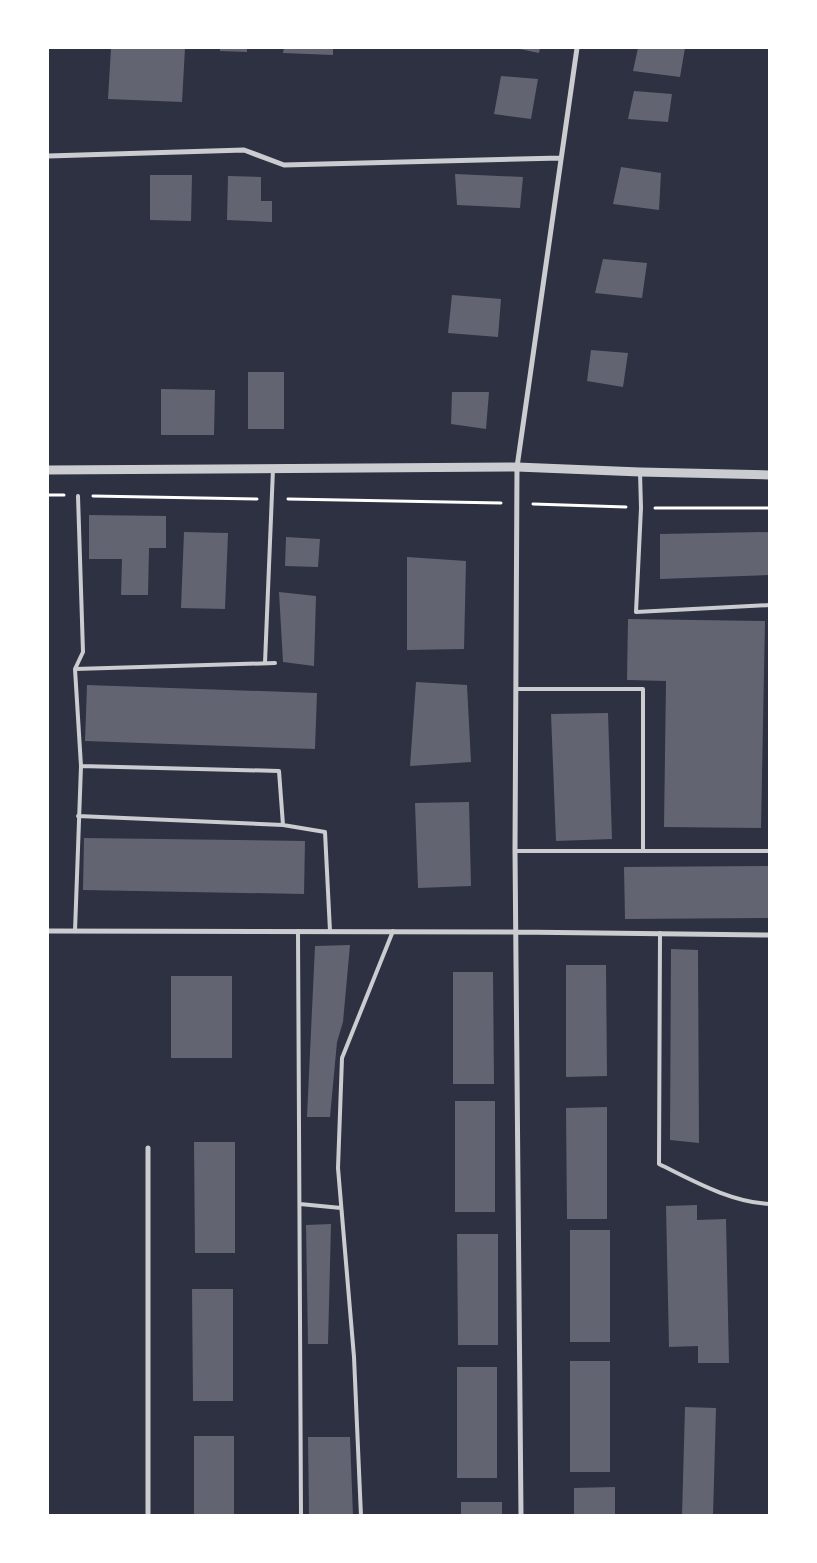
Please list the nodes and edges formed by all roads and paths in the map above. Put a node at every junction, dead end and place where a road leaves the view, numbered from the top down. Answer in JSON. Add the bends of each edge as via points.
{"nodes":[{"id":1,"x":577,"y":48,"type":"edge"},
{"id":2,"x":48,"y":156,"type":"edge"},
{"id":3,"x":561,"y":158,"type":"junction"},
{"id":4,"x":517,"y":467,"type":"junction"},
{"id":5,"x":273,"y":469,"type":"junction"},
{"id":6,"x":48,"y":470,"type":"edge"},
{"id":7,"x":640,"y":472,"type":"junction"},
{"id":8,"x":770,"y":475,"type":"edge"},
{"id":9,"x":48,"y":495,"type":"edge"},
{"id":10,"x":78,"y":496,"type":"junction"},
{"id":11,"x":272,"y":499,"type":"junction"},
{"id":12,"x":517,"y":503,"type":"junction"},
{"id":13,"x":641,"y":508,"type":"junction"},
{"id":14,"x":770,"y":508,"type":"edge"},
{"id":15,"x":770,"y":605,"type":"edge"},
{"id":16,"x":265,"y":663,"type":"junction"},
{"id":17,"x":275,"y":663,"type":"dead end"},
{"id":18,"x":75,"y":668,"type":"junction"},
{"id":19,"x":517,"y":690,"type":"junction"},
{"id":20,"x":81,"y":766,"type":"junction"},
{"id":21,"x":78,"y":816,"type":"junction"},
{"id":22,"x":283,"y":825,"type":"junction"},
{"id":23,"x":643,"y":850,"type":"junction"},
{"id":24,"x":515,"y":851,"type":"junction"},
{"id":25,"x":770,"y":851,"type":"edge"},
{"id":26,"x":48,"y":931,"type":"edge"},
{"id":27,"x":75,"y":931,"type":"junction"},
{"id":28,"x":298,"y":931,"type":"junction"},
{"id":29,"x":330,"y":931,"type":"junction"},
{"id":30,"x":392,"y":931,"type":"junction"},
{"id":31,"x":516,"y":932,"type":"junction"},
{"id":32,"x":660,"y":934,"type":"junction"},
{"id":33,"x":770,"y":935,"type":"edge"},
{"id":34,"x":148,"y":1148,"type":"dead end"},
{"id":35,"x":300,"y":1204,"type":"junction"},
{"id":36,"x":770,"y":1204,"type":"edge"},
{"id":37,"x":341,"y":1208,"type":"junction"},
{"id":38,"x":148,"y":1516,"type":"edge"},
{"id":39,"x":301,"y":1516,"type":"edge"},
{"id":40,"x":361,"y":1516,"type":"edge"},
{"id":41,"x":522,"y":1516,"type":"edge"}],
"edges":[{"from":1,"to":3,"type":"street"},
{"from":2,"to":3,"type":"street","via":[[244,150],[284,165]]},
{"from":3,"to":4,"type":"street"},
{"from":4,"to":5,"type":"street"},
{"from":4,"to":7,"type":"street"},
{"from":4,"to":12,"type":"street"},
{"from":5,"to":6,"type":"street"},
{"from":5,"to":11,"type":"lane"},
{"from":7,"to":8,"type":"street"},
{"from":7,"to":13,"type":"lane"},
{"from":9,"to":10,"type":"path"},
{"from":10,"to":11,"type":"path"},
{"from":10,"to":18,"type":"lane","via":[[83,652]]},
{"from":11,"to":12,"type":"path"},
{"from":11,"to":16,"type":"lane"},
{"from":12,"to":13,"type":"path"},
{"from":12,"to":19,"type":"street"},
{"from":13,"to":14,"type":"path"},
{"from":13,"to":15,"type":"lane","via":[[636,612]]},
{"from":16,"to":17,"type":"lane"},
{"from":16,"to":18,"type":"lane"},
{"from":18,"to":20,"type":"lane"},
{"from":19,"to":23,"type":"lane","via":[[643,689]]},
{"from":19,"to":24,"type":"street"},
{"from":20,"to":21,"type":"lane"},
{"from":20,"to":22,"type":"lane","via":[[279,772]]},
{"from":21,"to":22,"type":"lane"},
{"from":21,"to":27,"type":"lane"},
{"from":22,"to":29,"type":"lane","via":[[325,832]]},
{"from":23,"to":24,"type":"lane"},
{"from":23,"to":25,"type":"lane"},
{"from":24,"to":31,"type":"street"},
{"from":26,"to":27,"type":"street"},
{"from":27,"to":28,"type":"street"},
{"from":28,"to":29,"type":"street"},
{"from":28,"to":35,"type":"lane"},
{"from":29,"to":30,"type":"street"},
{"from":30,"to":31,"type":"street"},
{"from":30,"to":37,"type":"lane","via":[[342,1058],[338,1168]]},
{"from":31,"to":32,"type":"street"},
{"from":31,"to":41,"type":"street"},
{"from":32,"to":33,"type":"street"},
{"from":32,"to":36,"type":"lane","via":[[660,1164],[708,1188],[752,1203]]},
{"from":34,"to":38,"type":"street"},
{"from":35,"to":37,"type":"lane"},
{"from":35,"to":39,"type":"lane"},
{"from":37,"to":40,"type":"lane","via":[[354,1357]]}]}
